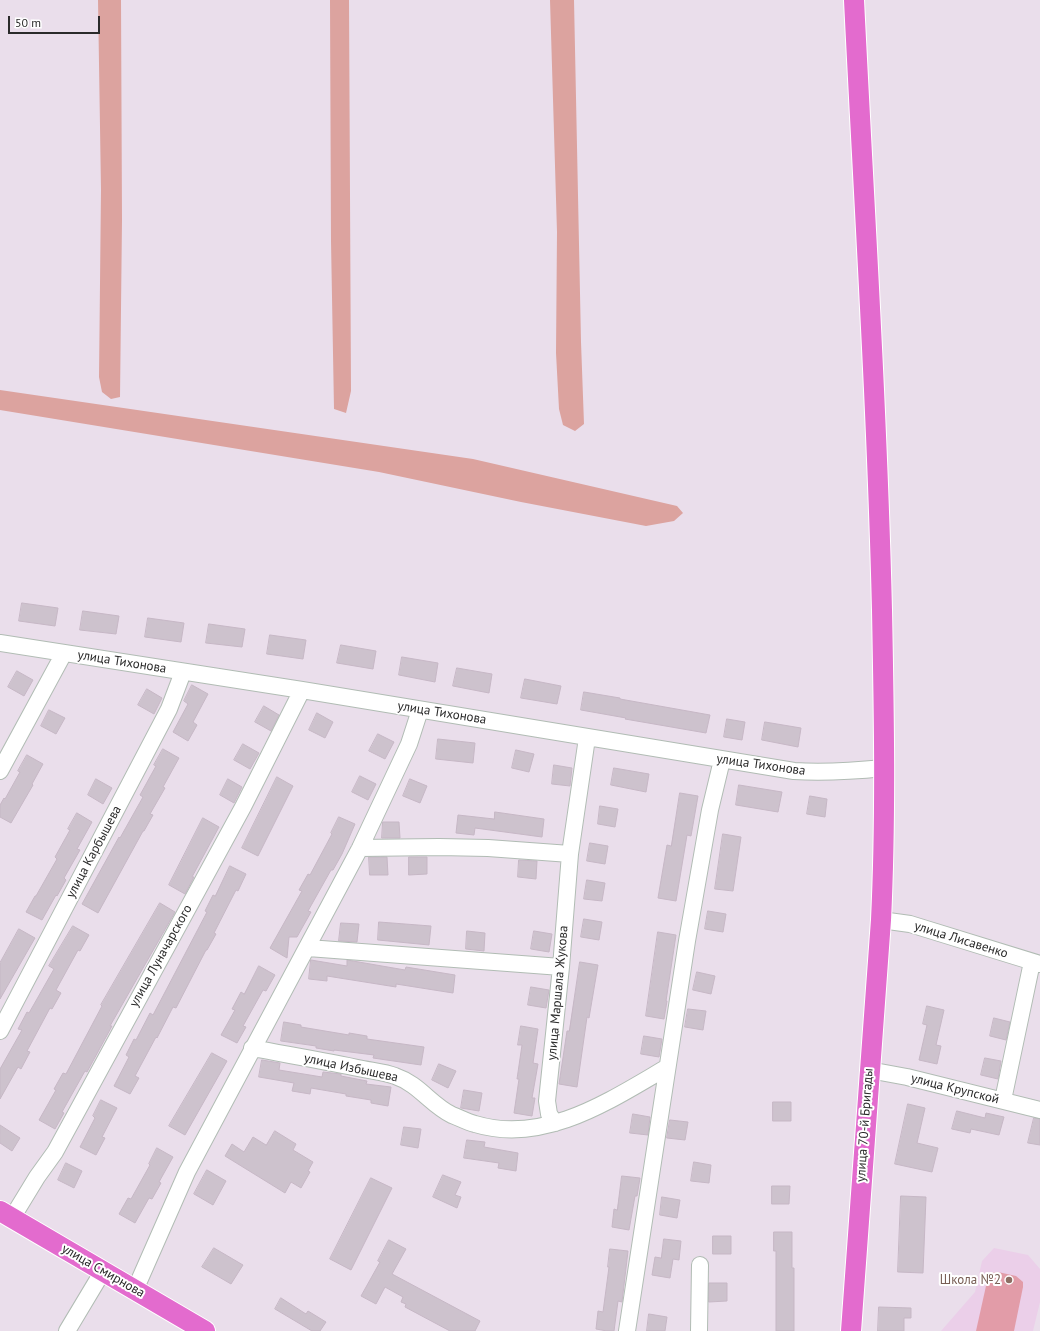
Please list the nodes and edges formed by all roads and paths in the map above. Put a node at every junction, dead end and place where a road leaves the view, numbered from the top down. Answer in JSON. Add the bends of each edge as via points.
{"nodes":[{"id":1,"x":854,"y":0,"type":"edge"},
{"id":2,"x":0,"y":643,"type":"edge"},
{"id":3,"x":64,"y":653,"type":"junction"},
{"id":4,"x":183,"y":672,"type":"junction"},
{"id":5,"x":302,"y":690,"type":"junction"},
{"id":6,"x":420,"y":710,"type":"junction"},
{"id":7,"x":587,"y":738,"type":"junction"},
{"id":8,"x":722,"y":760,"type":"junction"},
{"id":9,"x":884,"y":768,"type":"junction"},
{"id":10,"x":0,"y":771,"type":"edge"},
{"id":11,"x":360,"y":848,"type":"junction"},
{"id":12,"x":570,"y":854,"type":"junction"},
{"id":13,"x":881,"y":920,"type":"junction"},
{"id":14,"x":308,"y":948,"type":"junction"},
{"id":15,"x":1036,"y":963,"type":"edge"},
{"id":16,"x":561,"y":967,"type":"junction"},
{"id":17,"x":0,"y":1031,"type":"edge"},
{"id":18,"x":252,"y":1048,"type":"junction"},
{"id":19,"x":666,"y":1068,"type":"junction"},
{"id":20,"x":869,"y":1070,"type":"junction"},
{"id":21,"x":1003,"y":1100,"type":"junction"},
{"id":22,"x":1040,"y":1110,"type":"edge"},
{"id":23,"x":555,"y":1123,"type":"junction"},
{"id":24,"x":6,"y":1215,"type":"edge"},
{"id":25,"x":700,"y":1266,"type":"dead end"},
{"id":26,"x":103,"y":1271,"type":"junction"},
{"id":27,"x":135,"y":1290,"type":"junction"},
{"id":28,"x":67,"y":1331,"type":"edge"},
{"id":29,"x":205,"y":1331,"type":"edge"},
{"id":30,"x":627,"y":1331,"type":"edge"},
{"id":31,"x":699,"y":1331,"type":"edge"},
{"id":32,"x":851,"y":1331,"type":"edge"}],
"edges":[{"from":1,"to":9,"type":"main road","name":"улица 70-й Бригады","via":[[880,532]]},
{"from":2,"to":3,"type":"street","name":"улица Тихонова"},
{"from":3,"to":4,"type":"street","name":"улица Тихонова"},
{"from":3,"to":10,"type":"street"},
{"from":4,"to":5,"type":"street","name":"улица Тихонова"},
{"from":4,"to":17,"type":"street","name":"улица Карбышева","via":[[169,709]]},
{"from":5,"to":6,"type":"street","name":"улица Тихонова"},
{"from":5,"to":24,"type":"street","name":"улица Луначарского","via":[[243,807],[58,1145],[37,1177]]},
{"from":6,"to":7,"type":"street","name":"улица Тихонова"},
{"from":6,"to":11,"type":"street","via":[[409,744]]},
{"from":7,"to":8,"type":"street","name":"улица Тихонова"},
{"from":7,"to":12,"type":"street","name":"улица Маршала Жукова"},
{"from":8,"to":9,"type":"street","name":"улица Тихонова","via":[[794,771],[853,772]]},
{"from":8,"to":19,"type":"street","via":[[707,826]]},
{"from":9,"to":13,"type":"main road","name":"улица 70-й Бригады"},
{"from":11,"to":12,"type":"street","via":[[488,848]]},
{"from":11,"to":14,"type":"street"},
{"from":12,"to":16,"type":"street","name":"улица Маршала Жукова"},
{"from":13,"to":15,"type":"street","name":"улица Лисавенко","via":[[910,924]]},
{"from":13,"to":20,"type":"main road","name":"улица 70-й Бригады"},
{"from":14,"to":16,"type":"street"},
{"from":14,"to":18,"type":"street"},
{"from":15,"to":21,"type":"street"},
{"from":16,"to":23,"type":"street","name":"улица Маршала Жукова","via":[[547,1101],[549,1114]]},
{"from":18,"to":23,"type":"street","name":"улица Избышева","via":[[395,1076],[412,1084],[445,1111],[474,1124],[496,1129],[520,1130]]},
{"from":18,"to":27,"type":"street","via":[[187,1172]]},
{"from":19,"to":23,"type":"street","via":[[598,1107]]},
{"from":19,"to":30,"type":"street"},
{"from":20,"to":21,"type":"street","name":"улица Крупской"},
{"from":20,"to":32,"type":"main road","name":"улица 70-й Бригады"},
{"from":21,"to":22,"type":"street","name":"улица Крупской"},
{"from":24,"to":26,"type":"main road","name":"улица Смирнова"},
{"from":25,"to":31,"type":"street"},
{"from":26,"to":27,"type":"main road","name":"улица Смирнова"},
{"from":26,"to":28,"type":"street"},
{"from":27,"to":29,"type":"main road","name":"улица Смирнова"}]}
